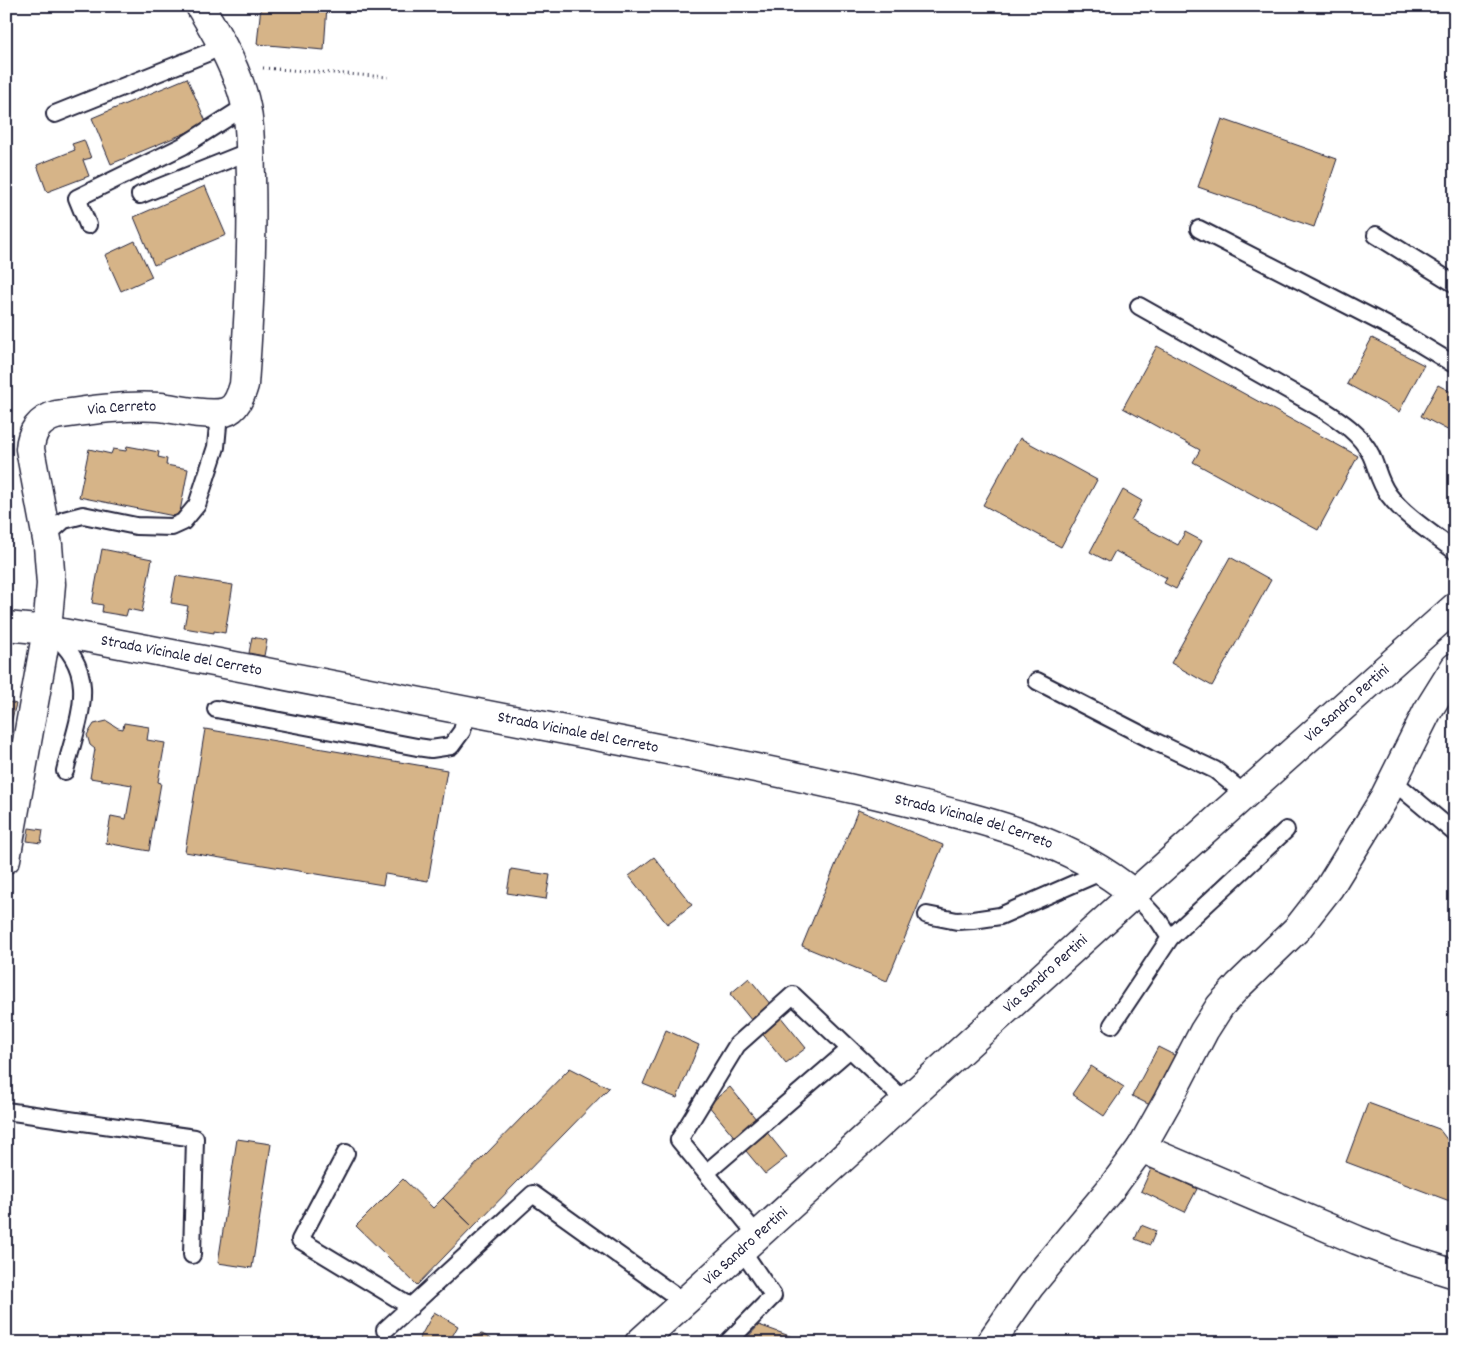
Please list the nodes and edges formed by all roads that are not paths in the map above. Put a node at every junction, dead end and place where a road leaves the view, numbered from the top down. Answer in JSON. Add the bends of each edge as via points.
{"nodes":[{"id":1,"x":200,"y":6,"type":"edge"},
{"id":2,"x":227,"y":55,"type":"junction"},
{"id":3,"x":246,"y":106,"type":"junction"},
{"id":4,"x":55,"y":114,"type":"dead end"},
{"id":5,"x":250,"y":152,"type":"junction"},
{"id":6,"x":140,"y":195,"type":"dead end"},
{"id":7,"x":88,"y":225,"type":"dead end"},
{"id":8,"x":1199,"y":228,"type":"dead end"},
{"id":9,"x":1376,"y":235,"type":"dead end"},
{"id":10,"x":1455,"y":284,"type":"edge"},
{"id":11,"x":1139,"y":306,"type":"dead end"},
{"id":12,"x":1455,"y":365,"type":"edge"},
{"id":13,"x":217,"y":413,"type":"junction"},
{"id":14,"x":46,"y":535,"type":"junction"},
{"id":15,"x":1455,"y":550,"type":"edge"},
{"id":16,"x":1455,"y":608,"type":"edge"},
{"id":17,"x":6,"y":626,"type":"edge"},
{"id":18,"x":47,"y":630,"type":"junction"},
{"id":19,"x":1455,"y":667,"type":"edge"},
{"id":20,"x":1037,"y":681,"type":"dead end"},
{"id":21,"x":216,"y":709,"type":"dead end"},
{"id":22,"x":467,"y":711,"type":"junction"},
{"id":23,"x":65,"y":771,"type":"dead end"},
{"id":24,"x":1393,"y":781,"type":"junction"},
{"id":25,"x":1246,"y":794,"type":"junction"},
{"id":26,"x":1286,"y":830,"type":"dead end"},
{"id":27,"x":1455,"y":833,"type":"edge"},
{"id":28,"x":7,"y":848,"type":"edge"},
{"id":29,"x":1103,"y":871,"type":"junction"},
{"id":30,"x":1134,"y":894,"type":"junction"},
{"id":31,"x":927,"y":914,"type":"dead end"},
{"id":32,"x":1170,"y":938,"type":"junction"},
{"id":33,"x":1112,"y":1025,"type":"dead end"},
{"id":34,"x":850,"y":1049,"type":"junction"},
{"id":35,"x":905,"y":1101,"type":"junction"},
{"id":36,"x":6,"y":1111,"type":"edge"},
{"id":37,"x":1141,"y":1148,"type":"junction"},
{"id":38,"x":346,"y":1153,"type":"dead end"},
{"id":39,"x":706,"y":1173,"type":"junction"},
{"id":40,"x":749,"y":1242,"type":"junction"},
{"id":41,"x":192,"y":1255,"type":"dead end"},
{"id":42,"x":1455,"y":1274,"type":"edge"},
{"id":43,"x":684,"y":1302,"type":"junction"},
{"id":44,"x":411,"y":1307,"type":"junction"},
{"id":45,"x":385,"y":1330,"type":"dead end"},
{"id":46,"x":639,"y":1343,"type":"edge"},
{"id":47,"x":727,"y":1343,"type":"edge"},
{"id":48,"x":990,"y":1343,"type":"edge"}],
"edges":[{"from":1,"to":2,"type":"street"},
{"from":2,"to":3,"type":"street"},
{"from":2,"to":4,"type":"lane","via":[[207,54]]},
{"from":3,"to":5,"type":"street"},
{"from":3,"to":7,"type":"lane","via":[[183,146],[77,198]]},
{"from":5,"to":6,"type":"lane"},
{"from":5,"to":13,"type":"street","via":[[252,245],[244,385],[232,408]]},
{"from":8,"to":12,"type":"lane","via":[[1414,340]]},
{"from":9,"to":10,"type":"lane"},
{"from":11,"to":15,"type":"lane","via":[[1322,408],[1349,428],[1365,445],[1379,479],[1398,506]]},
{"from":13,"to":14,"type":"lane","via":[[216,448],[197,505],[183,522],[172,527],[136,526],[83,515],[64,520]]},
{"from":13,"to":14,"type":"street","name":"Via Cerreto","via":[[126,407],[47,417],[34,430],[30,449]]},
{"from":14,"to":18,"type":"street","name":"Via Cerreto","via":[[51,567]]},
{"from":16,"to":25,"type":"street","name":"Via Sandro Pertini"},
{"from":17,"to":18,"type":"street","name":"Strada Vicinale del Cerreto"},
{"from":18,"to":22,"type":"street","name":"Strada Vicinale del Cerreto"},
{"from":18,"to":23,"type":"lane","via":[[68,648],[83,686]]},
{"from":18,"to":28,"type":"street","name":"Via Cerreto"},
{"from":19,"to":24,"type":"street","via":[[1427,712]]},
{"from":20,"to":25,"type":"lane","via":[[1215,770]]},
{"from":21,"to":22,"type":"lane","via":[[431,749],[451,746],[462,731]]},
{"from":22,"to":29,"type":"street","name":"Strada Vicinale del Cerreto","via":[[702,757],[948,812],[1025,835]]},
{"from":24,"to":27,"type":"lane"},
{"from":24,"to":37,"type":"street","via":[[1368,827],[1308,917],[1238,986],[1212,1018]]},
{"from":25,"to":30,"type":"street","name":"Via Sandro Pertini"},
{"from":26,"to":32,"type":"lane"},
{"from":29,"to":30,"type":"street","name":"Strada Vicinale del Cerreto"},
{"from":29,"to":31,"type":"lane","via":[[1000,916],[957,921]]},
{"from":30,"to":32,"type":"lane"},
{"from":30,"to":35,"type":"street","name":"Via Sandro Pertini"},
{"from":32,"to":33,"type":"lane"},
{"from":34,"to":35,"type":"lane"},
{"from":34,"to":39,"type":"lane"},
{"from":34,"to":39,"type":"lane","via":[[792,995],[737,1045],[680,1140]]},
{"from":35,"to":40,"type":"street","name":"Via Sandro Pertini"},
{"from":36,"to":41,"type":"lane","via":[[195,1138]]},
{"from":37,"to":42,"type":"street","via":[[1357,1240]]},
{"from":37,"to":48,"type":"street","via":[[1025,1293]]},
{"from":38,"to":44,"type":"lane","via":[[300,1240]]},
{"from":39,"to":40,"type":"lane"},
{"from":40,"to":43,"type":"street","name":"Via Sandro Pertini"},
{"from":40,"to":47,"type":"lane","via":[[773,1296]]},
{"from":43,"to":44,"type":"lane","via":[[533,1194]]},
{"from":43,"to":46,"type":"street","name":"Via Sandro Pertini"},
{"from":44,"to":45,"type":"lane"}]}
